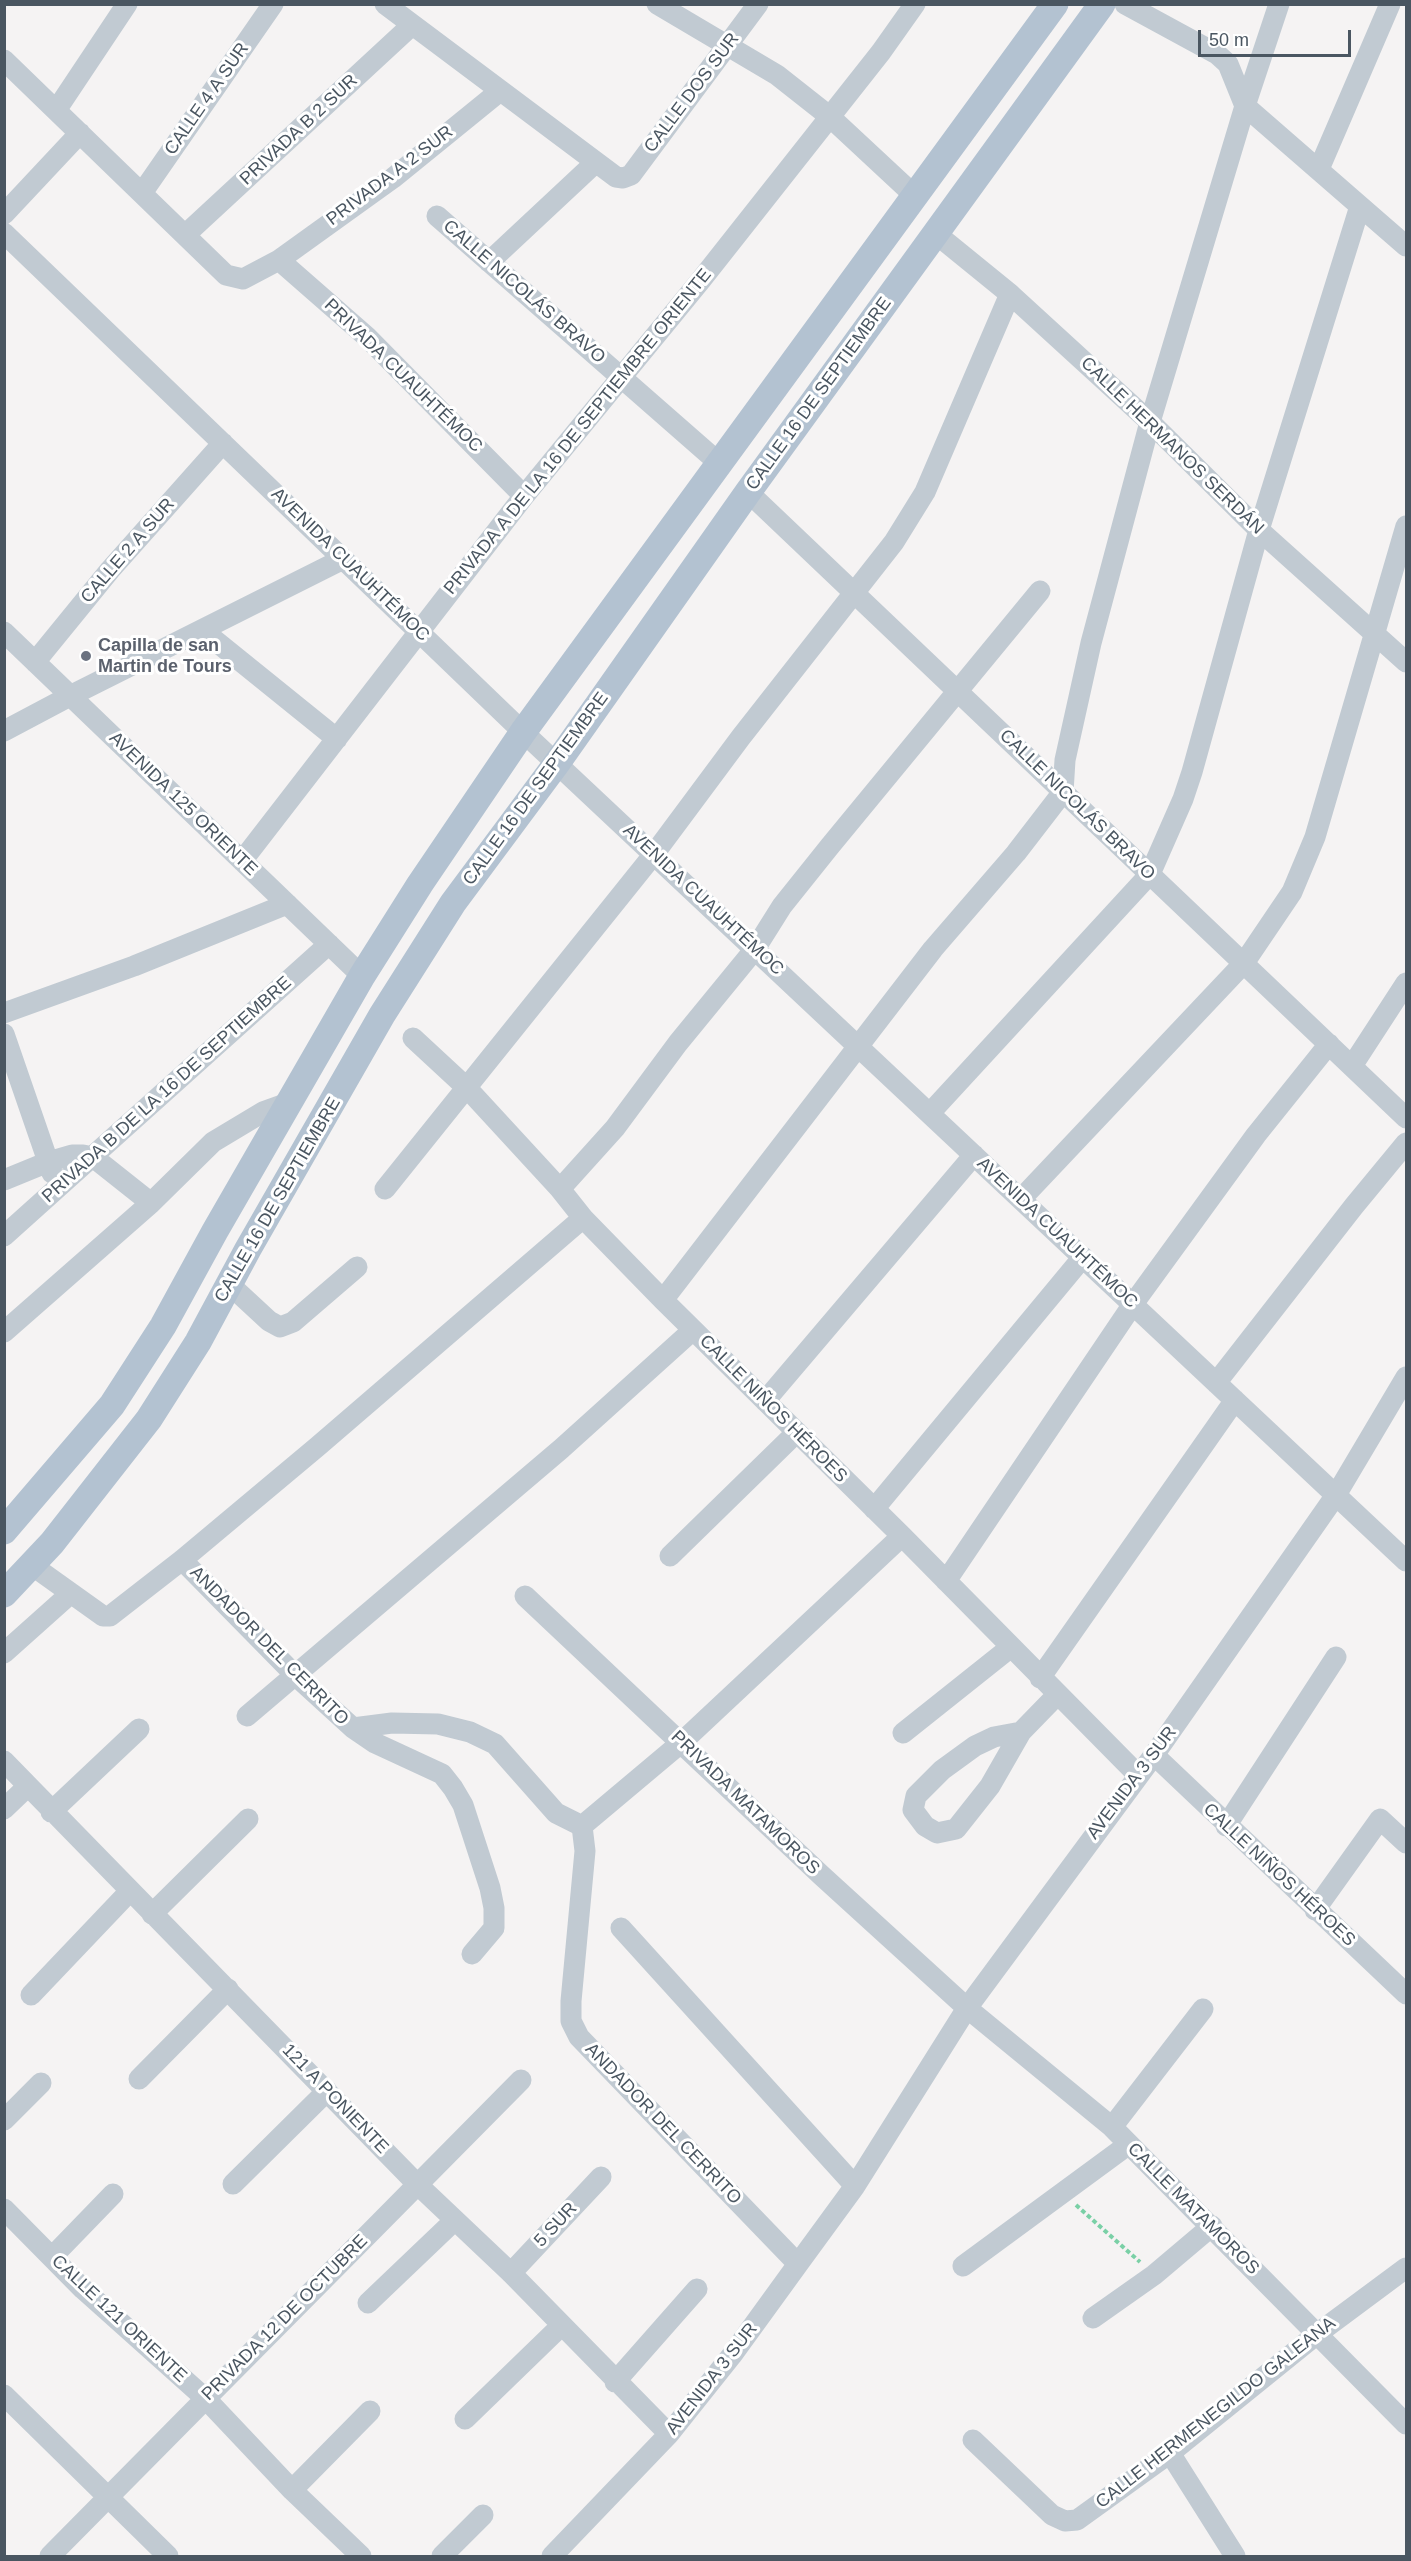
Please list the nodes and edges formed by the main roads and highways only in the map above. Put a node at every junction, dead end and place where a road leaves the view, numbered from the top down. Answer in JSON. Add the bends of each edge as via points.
{"nodes":[{"id":1,"x":1055,"y":4,"type":"edge"},
{"id":2,"x":1102,"y":4,"type":"edge"},
{"id":3,"x":8,"y":1521,"type":"edge"},
{"id":4,"x":4,"y":1594,"type":"edge"}],
"edges":[{"from":1,"to":3,"type":"main road","via":[[523,732],[362,976],[163,1326],[112,1405]]},
{"from":2,"to":4,"type":"main road","name":"CALLE 16 DE SEPTIEMBRE","via":[[453,903],[382,1015],[198,1342],[149,1419],[33,1566]]}]}
